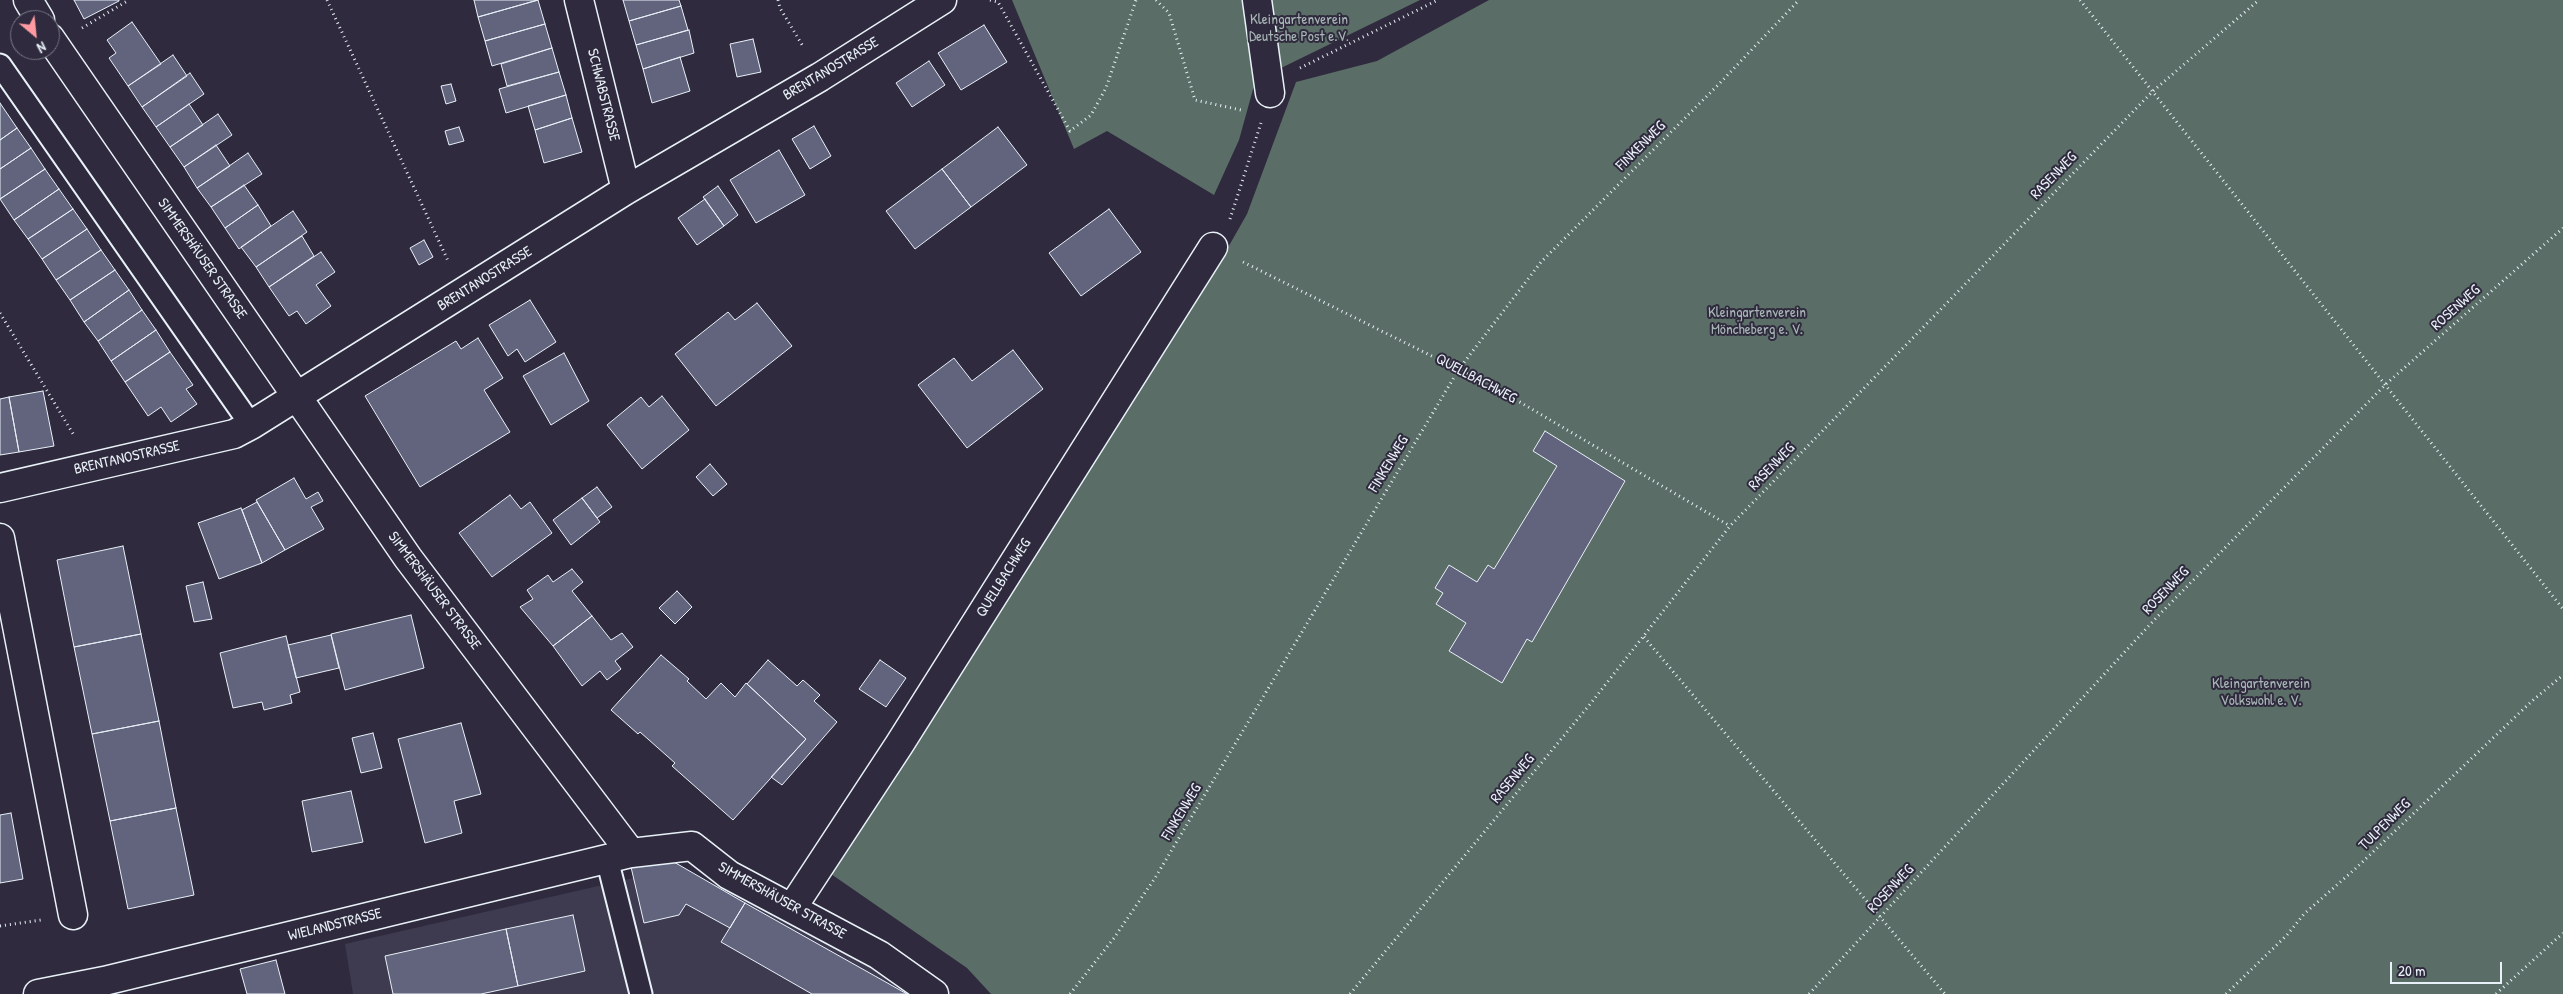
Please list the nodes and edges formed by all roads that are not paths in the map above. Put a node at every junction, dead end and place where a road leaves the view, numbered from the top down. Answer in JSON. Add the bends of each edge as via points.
{"nodes":[{"id":1,"x":579,"y":0,"type":"edge"},
{"id":2,"x":942,"y":0,"type":"edge"},
{"id":3,"x":1257,"y":0,"type":"edge"},
{"id":4,"x":60,"y":54,"type":"edge"},
{"id":5,"x":0,"y":65,"type":"edge"},
{"id":6,"x":1267,"y":104,"type":"road end"},
{"id":7,"x":626,"y":190,"type":"junction"},
{"id":8,"x":1213,"y":247,"type":"road end"},
{"id":9,"x":296,"y":395,"type":"junction"},
{"id":10,"x":251,"y":425,"type":"junction"},
{"id":11,"x":0,"y":488,"type":"edge"},
{"id":12,"x":0,"y":538,"type":"edge"},
{"id":13,"x":3,"y":574,"type":"edge"},
{"id":14,"x":619,"y":856,"type":"junction"},
{"id":15,"x":792,"y":908,"type":"junction"},
{"id":16,"x":73,"y":915,"type":"dead end"},
{"id":17,"x":38,"y":994,"type":"edge"},
{"id":18,"x":641,"y":994,"type":"edge"},
{"id":19,"x":934,"y":994,"type":"edge"}],
"edges":[{"from":1,"to":7,"type":"street","name":"SCHWABSTRASSE"},
{"from":2,"to":7,"type":"street","name":"BRENTANOSTRASSE","via":[[820,77]]},
{"from":3,"to":6,"type":"street"},
{"from":4,"to":9,"type":"street","name":"SIMMERSHÄUSER STRASSE"},
{"from":5,"to":10,"type":"lane"},
{"from":7,"to":9,"type":"street","name":"BRENTANOSTRASSE"},
{"from":8,"to":15,"type":"street","name":"QUELLBACHWEG"},
{"from":9,"to":10,"type":"street","name":"BRENTANOSTRASSE"},
{"from":9,"to":14,"type":"street","name":"SIMMERSHÄUSER STRASSE"},
{"from":10,"to":11,"type":"street","name":"BRENTANOSTRASSE","via":[[234,434]]},
{"from":12,"to":13,"type":"street"},
{"from":13,"to":16,"type":"street"},
{"from":14,"to":15,"type":"street","name":"SIMMERSHÄUSER STRASSE","via":[[692,846],[728,875]]},
{"from":14,"to":17,"type":"street","name":"WIELANDSTRASSE","via":[[104,982]]},
{"from":14,"to":18,"type":"lane"},
{"from":15,"to":19,"type":"street","name":"SIMMERSHÄUSER STRASSE","via":[[879,955]]}]}
